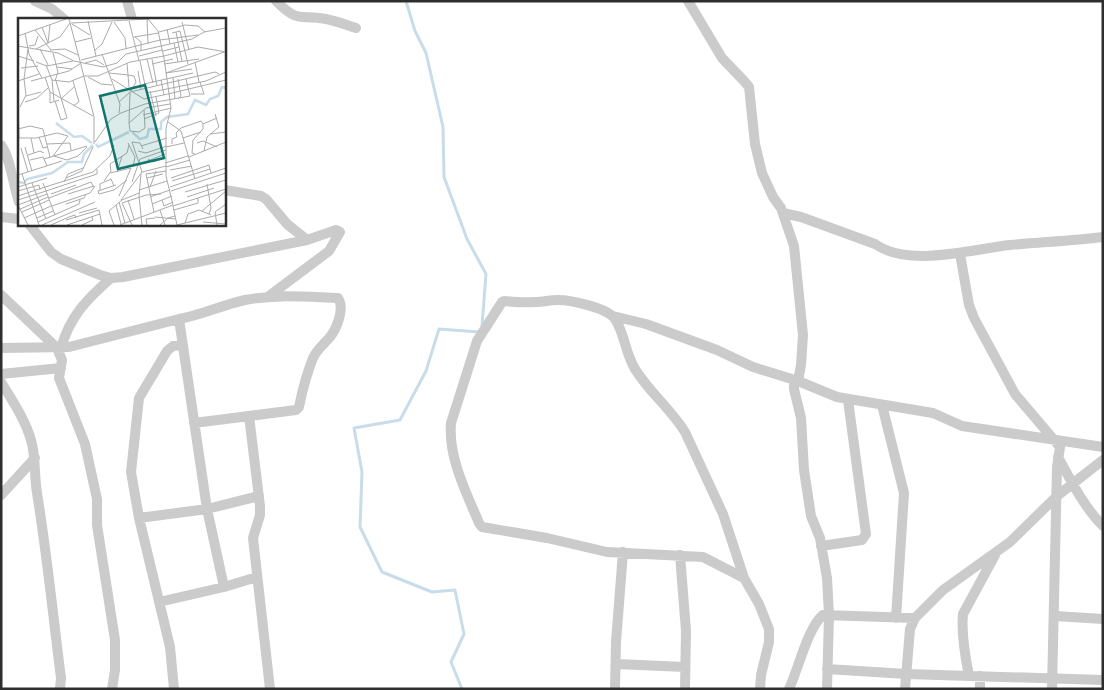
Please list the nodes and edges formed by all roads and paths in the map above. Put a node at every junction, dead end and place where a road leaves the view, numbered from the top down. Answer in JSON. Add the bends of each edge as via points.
{"nodes":[{"id":1,"x":35,"y":1,"type":"edge"},
{"id":2,"x":127,"y":1,"type":"edge"},
{"id":3,"x":276,"y":1,"type":"edge"},
{"id":4,"x":688,"y":1,"type":"edge"},
{"id":5,"x":63,"y":18,"type":"edge"},
{"id":6,"x":132,"y":18,"type":"edge"},
{"id":7,"x":356,"y":28,"type":"dead end"},
{"id":8,"x":1,"y":145,"type":"edge"},
{"id":9,"x":225,"y":190,"type":"edge"},
{"id":10,"x":18,"y":199,"type":"edge"},
{"id":11,"x":783,"y":213,"type":"junction"},
{"id":12,"x":1,"y":218,"type":"edge"},
{"id":13,"x":18,"y":219,"type":"edge"},
{"id":14,"x":30,"y":225,"type":"edge"},
{"id":15,"x":1103,"y":237,"type":"edge"},
{"id":16,"x":307,"y":240,"type":"junction"},
{"id":17,"x":960,"y":254,"type":"junction"},
{"id":18,"x":111,"y":278,"type":"junction"},
{"id":19,"x":1,"y":295,"type":"edge"},
{"id":20,"x":269,"y":296,"type":"junction"},
{"id":21,"x":613,"y":316,"type":"junction"},
{"id":22,"x":179,"y":319,"type":"junction"},
{"id":23,"x":182,"y":345,"type":"junction"},
{"id":24,"x":1,"y":348,"type":"edge"},
{"id":25,"x":59,"y":348,"type":"junction"},
{"id":26,"x":61,"y":368,"type":"junction"},
{"id":27,"x":1,"y":374,"type":"edge"},
{"id":28,"x":798,"y":381,"type":"junction"},
{"id":29,"x":1,"y":382,"type":"edge"},
{"id":30,"x":848,"y":400,"type":"junction"},
{"id":31,"x":882,"y":405,"type":"junction"},
{"id":32,"x":249,"y":416,"type":"junction"},
{"id":33,"x":194,"y":423,"type":"junction"},
{"id":34,"x":1053,"y":440,"type":"junction"},
{"id":35,"x":1103,"y":448,"type":"edge"},
{"id":36,"x":35,"y":458,"type":"junction"},
{"id":37,"x":1058,"y":458,"type":"junction"},
{"id":38,"x":1103,"y":460,"type":"edge"},
{"id":39,"x":1073,"y":484,"type":"junction"},
{"id":40,"x":1,"y":495,"type":"edge"},
{"id":41,"x":260,"y":496,"type":"junction"},
{"id":42,"x":1057,"y":496,"type":"junction"},
{"id":43,"x":207,"y":509,"type":"junction"},
{"id":44,"x":139,"y":518,"type":"junction"},
{"id":45,"x":1103,"y":526,"type":"edge"},
{"id":46,"x":822,"y":546,"type":"junction"},
{"id":47,"x":623,"y":552,"type":"junction"},
{"id":48,"x":997,"y":552,"type":"junction"},
{"id":49,"x":680,"y":555,"type":"junction"},
{"id":50,"x":257,"y":577,"type":"junction"},
{"id":51,"x":744,"y":578,"type":"junction"},
{"id":52,"x":224,"y":587,"type":"junction"},
{"id":53,"x":159,"y":602,"type":"junction"},
{"id":54,"x":829,"y":615,"type":"junction"},
{"id":55,"x":1055,"y":616,"type":"junction"},
{"id":56,"x":896,"y":618,"type":"junction"},
{"id":57,"x":915,"y":618,"type":"junction"},
{"id":58,"x":1103,"y":619,"type":"edge"},
{"id":59,"x":616,"y":664,"type":"junction"},
{"id":60,"x":685,"y":668,"type":"junction"},
{"id":61,"x":828,"y":669,"type":"junction"},
{"id":62,"x":906,"y":674,"type":"junction"},
{"id":63,"x":975,"y":676,"type":"junction"},
{"id":64,"x":1103,"y":680,"type":"edge"},
{"id":65,"x":1052,"y":683,"type":"edge"},
{"id":66,"x":60,"y":689,"type":"edge"},
{"id":67,"x":112,"y":689,"type":"edge"},
{"id":68,"x":174,"y":689,"type":"edge"},
{"id":69,"x":270,"y":689,"type":"edge"},
{"id":70,"x":615,"y":689,"type":"edge"},
{"id":71,"x":685,"y":689,"type":"edge"},
{"id":72,"x":760,"y":689,"type":"edge"},
{"id":73,"x":788,"y":689,"type":"edge"},
{"id":74,"x":827,"y":689,"type":"edge"},
{"id":75,"x":905,"y":689,"type":"edge"},
{"id":76,"x":980,"y":689,"type":"edge"}],
"edges":[{"from":1,"to":5,"type":"street"},
{"from":2,"to":6,"type":"street"},
{"from":3,"to":7,"type":"street","via":[[297,17],[324,18]]},
{"from":4,"to":11,"type":"street","via":[[722,58],[749,87],[755,144],[762,173]]},
{"from":8,"to":10,"type":"street","via":[[7,155]]},
{"from":9,"to":16,"type":"street","via":[[266,199],[287,224]]},
{"from":11,"to":17,"type":"street","via":[[898,253]]},
{"from":11,"to":28,"type":"street","via":[[794,246],[802,335]]},
{"from":12,"to":13,"type":"street"},
{"from":14,"to":18,"type":"street","via":[[51,252]]},
{"from":15,"to":17,"type":"street","via":[[998,246]]},
{"from":16,"to":18,"type":"street"},
{"from":16,"to":20,"type":"street","via":[[336,230],[340,232],[328,251]]},
{"from":17,"to":34,"type":"street","via":[[974,318],[1014,394]]},
{"from":18,"to":25,"type":"street","via":[[86,300]]},
{"from":19,"to":25,"type":"street"},
{"from":20,"to":22,"type":"street"},
{"from":20,"to":32,"type":"street","via":[[338,298],[342,308],[331,336],[313,358],[299,407]]},
{"from":21,"to":28,"type":"street","via":[[646,324],[753,367]]},
{"from":21,"to":47,"type":"street","via":[[562,300],[502,302],[477,341],[450,433],[462,483],[482,527],[607,552]]},
{"from":21,"to":51,"type":"street","via":[[635,368],[685,432],[723,514]]},
{"from":22,"to":23,"type":"street"},
{"from":22,"to":25,"type":"street"},
{"from":23,"to":33,"type":"street"},
{"from":23,"to":44,"type":"street","via":[[167,351],[138,398],[131,472]]},
{"from":24,"to":25,"type":"street"},
{"from":25,"to":26,"type":"street"},
{"from":26,"to":27,"type":"street"},
{"from":26,"to":67,"type":"street","via":[[59,378],[86,444],[97,499],[97,525],[114,640]]},
{"from":28,"to":30,"type":"street"},
{"from":28,"to":46,"type":"street","via":[[794,388],[801,418],[804,470],[811,516]]},
{"from":29,"to":36,"type":"street","via":[[22,418]]},
{"from":30,"to":31,"type":"street"},
{"from":30,"to":46,"type":"street","via":[[866,534],[862,540]]},
{"from":31,"to":34,"type":"street","via":[[933,413],[962,426]]},
{"from":31,"to":56,"type":"street","via":[[904,493]]},
{"from":32,"to":33,"type":"street"},
{"from":32,"to":41,"type":"street"},
{"from":33,"to":43,"type":"street"},
{"from":34,"to":35,"type":"street"},
{"from":34,"to":37,"type":"street","via":[[1060,447]]},
{"from":36,"to":40,"type":"street"},
{"from":36,"to":66,"type":"street"},
{"from":37,"to":39,"type":"street"},
{"from":37,"to":42,"type":"street"},
{"from":38,"to":39,"type":"street"},
{"from":39,"to":42,"type":"street"},
{"from":39,"to":45,"type":"street"},
{"from":41,"to":43,"type":"street"},
{"from":41,"to":50,"type":"street","via":[[260,515],[253,538]]},
{"from":42,"to":48,"type":"street"},
{"from":42,"to":55,"type":"street"},
{"from":43,"to":44,"type":"street"},
{"from":43,"to":52,"type":"street"},
{"from":44,"to":53,"type":"street"},
{"from":46,"to":54,"type":"street"},
{"from":47,"to":49,"type":"street"},
{"from":47,"to":59,"type":"street"},
{"from":48,"to":57,"type":"street","via":[[943,590]]},
{"from":48,"to":63,"type":"street","via":[[963,614],[962,624]]},
{"from":49,"to":51,"type":"street","via":[[704,557]]},
{"from":49,"to":60,"type":"street","via":[[686,631]]},
{"from":50,"to":52,"type":"street"},
{"from":50,"to":69,"type":"street"},
{"from":51,"to":72,"type":"street","via":[[769,629]]},
{"from":52,"to":53,"type":"street"},
{"from":53,"to":68,"type":"street","via":[[170,647]]},
{"from":54,"to":56,"type":"street"},
{"from":54,"to":61,"type":"street"},
{"from":54,"to":73,"type":"street","via":[[819,618]]},
{"from":55,"to":58,"type":"street"},
{"from":55,"to":65,"type":"street"},
{"from":56,"to":57,"type":"street"},
{"from":57,"to":62,"type":"street","via":[[910,628]]},
{"from":59,"to":60,"type":"street"},
{"from":59,"to":70,"type":"street"},
{"from":60,"to":71,"type":"street"},
{"from":61,"to":62,"type":"street"},
{"from":61,"to":74,"type":"street"},
{"from":62,"to":63,"type":"street"},
{"from":62,"to":75,"type":"street"},
{"from":63,"to":65,"type":"street"},
{"from":63,"to":76,"type":"street"},
{"from":64,"to":65,"type":"street"}]}
